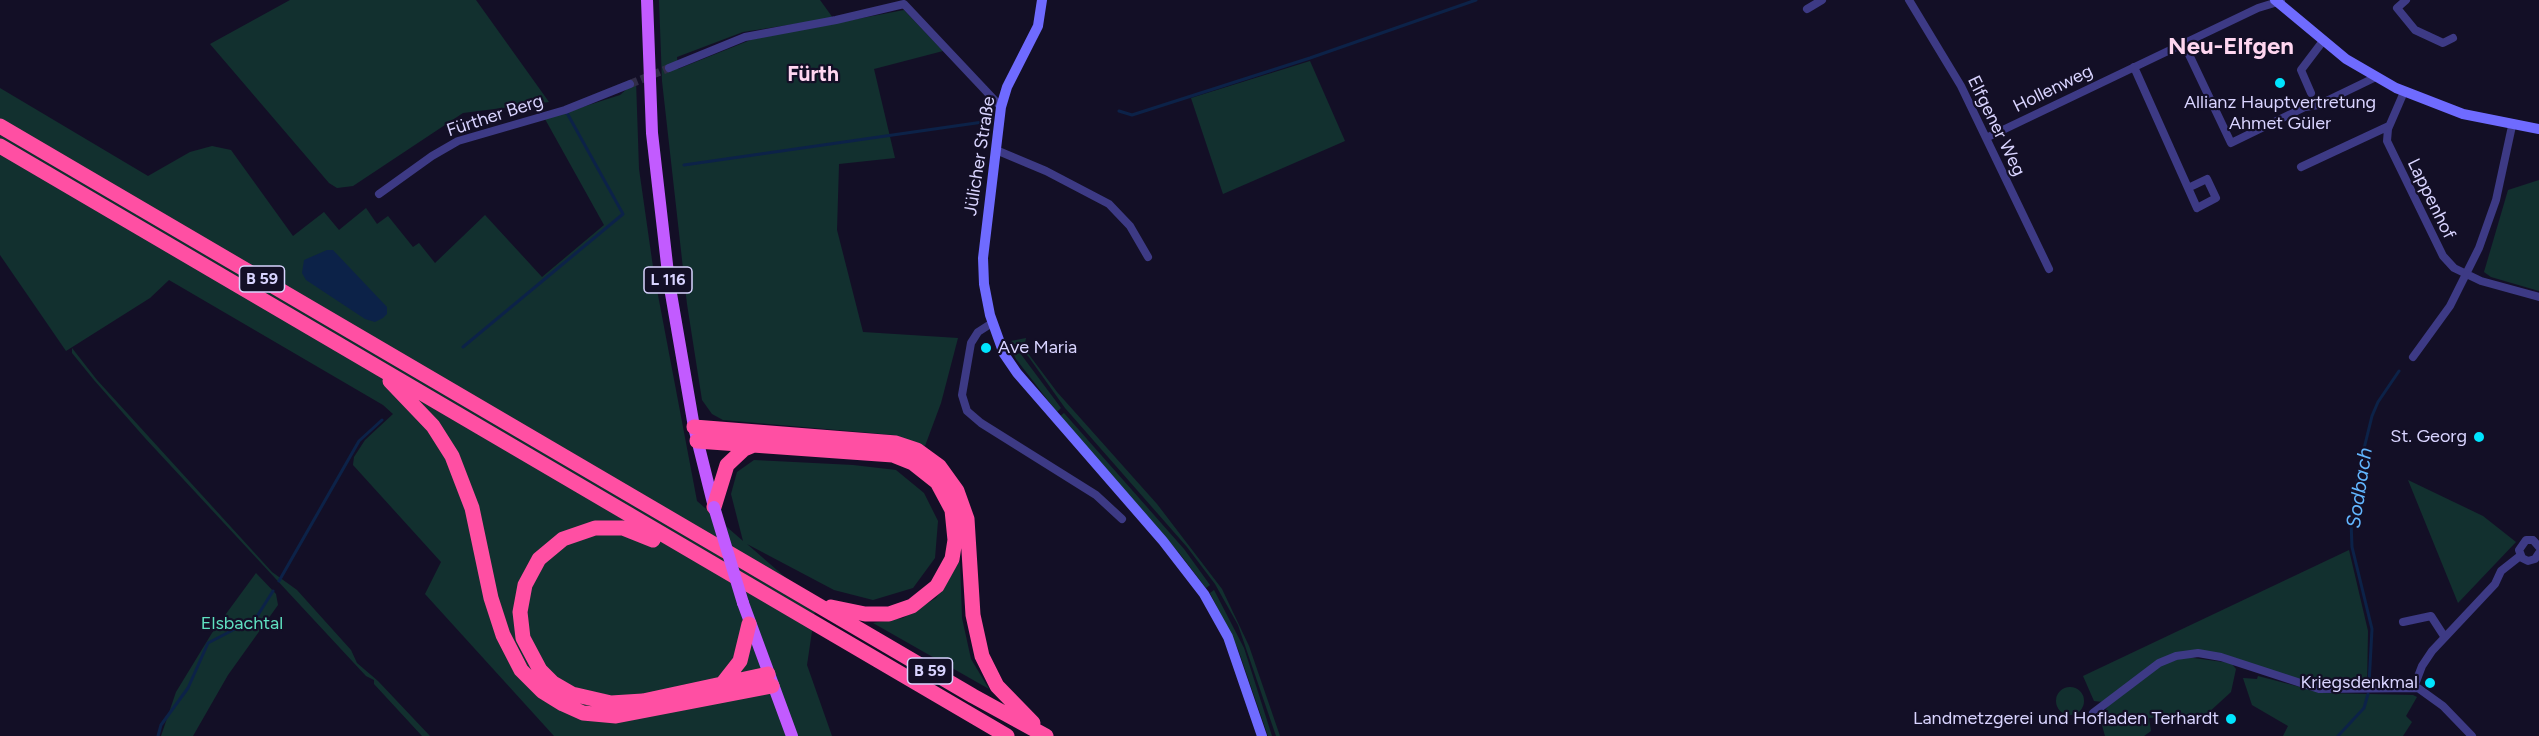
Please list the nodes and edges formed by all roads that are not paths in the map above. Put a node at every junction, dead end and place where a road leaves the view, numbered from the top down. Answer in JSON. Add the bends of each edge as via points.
{"nodes":[{"id":1,"x":647,"y":0,"type":"edge"},
{"id":2,"x":1042,"y":0,"type":"edge"},
{"id":3,"x":1822,"y":0,"type":"edge"},
{"id":4,"x":1908,"y":0,"type":"edge"},
{"id":5,"x":2406,"y":0,"type":"edge"},
{"id":6,"x":2279,"y":1,"type":"edge"},
{"id":7,"x":902,"y":2,"type":"edge"},
{"id":8,"x":1807,"y":9,"type":"dead end"},
{"id":9,"x":2453,"y":38,"type":"dead end"},
{"id":10,"x":2323,"y":41,"type":"junction"},
{"id":11,"x":2184,"y":44,"type":"junction"},
{"id":12,"x":2134,"y":67,"type":"junction"},
{"id":13,"x":669,"y":68,"type":"tunnel mouth"},
{"id":14,"x":2376,"y":77,"type":"junction"},
{"id":15,"x":630,"y":84,"type":"tunnel mouth"},
{"id":16,"x":2404,"y":92,"type":"junction"},
{"id":17,"x":2311,"y":93,"type":"dead end"},
{"id":18,"x":1001,"y":107,"type":"junction"},
{"id":19,"x":0,"y":126,"type":"edge"},
{"id":20,"x":2389,"y":126,"type":"junction"},
{"id":21,"x":2512,"y":126,"type":"junction"},
{"id":22,"x":2539,"y":129,"type":"edge"},
{"id":23,"x":1986,"y":138,"type":"junction"},
{"id":24,"x":0,"y":146,"type":"edge"},
{"id":25,"x":996,"y":150,"type":"junction"},
{"id":26,"x":2301,"y":167,"type":"dead end"},
{"id":27,"x":2188,"y":188,"type":"dead end"},
{"id":28,"x":379,"y":194,"type":"dead end"},
{"id":29,"x":1148,"y":257,"type":"dead end"},
{"id":30,"x":2049,"y":269,"type":"dead end"},
{"id":31,"x":2467,"y":275,"type":"junction"},
{"id":32,"x":2539,"y":297,"type":"edge"},
{"id":33,"x":993,"y":325,"type":"junction"},
{"id":34,"x":2413,"y":357,"type":"dead end"},
{"id":35,"x":376,"y":366,"type":"junction"},
{"id":36,"x":695,"y":434,"type":"junction"},
{"id":37,"x":757,"y":443,"type":"junction"},
{"id":38,"x":714,"y":507,"type":"junction"},
{"id":39,"x":1122,"y":519,"type":"dead end"},
{"id":40,"x":2539,"y":551,"type":"edge"},
{"id":41,"x":2520,"y":556,"type":"junction"},
{"id":42,"x":719,"y":568,"type":"junction"},
{"id":43,"x":816,"y":604,"type":"junction"},
{"id":44,"x":2403,"y":622,"type":"dead end"},
{"id":45,"x":749,"y":624,"type":"junction"},
{"id":46,"x":2444,"y":636,"type":"junction"},
{"id":47,"x":770,"y":680,"type":"junction"},
{"id":48,"x":722,"y":684,"type":"junction"},
{"id":49,"x":2414,"y":687,"type":"junction"},
{"id":50,"x":2093,"y":713,"type":"dead end"},
{"id":51,"x":792,"y":736,"type":"edge"},
{"id":52,"x":1006,"y":736,"type":"edge"},
{"id":53,"x":1046,"y":736,"type":"edge"},
{"id":54,"x":1262,"y":736,"type":"edge"},
{"id":55,"x":2472,"y":736,"type":"edge"}],
"edges":[{"from":1,"to":36,"type":"main road","number":"L 116","via":[[659,201],[671,302]]},
{"from":2,"to":18,"type":"street","name":"Jülicher Straße","via":[[1038,26]]},
{"from":3,"to":8,"type":"street"},
{"from":4,"to":23,"type":"street","name":"Elfgener Weg","via":[[1951,67]]},
{"from":5,"to":9,"type":"street","via":[[2397,8],[2415,30],[2443,43]]},
{"from":6,"to":10,"type":"street"},
{"from":6,"to":11,"type":"street","name":"Hollenweg"},
{"from":7,"to":13,"type":"street","via":[[820,24],[745,37]]},
{"from":7,"to":18,"type":"street"},
{"from":10,"to":14,"type":"street"},
{"from":10,"to":17,"type":"street","via":[[2301,70]]},
{"from":11,"to":12,"type":"street","name":"Hollenweg"},
{"from":11,"to":14,"type":"street","via":[[2231,143]]},
{"from":12,"to":23,"type":"street","name":"Hollenweg"},
{"from":12,"to":27,"type":"street"},
{"from":14,"to":16,"type":"street"},
{"from":15,"to":28,"type":"street","name":"Fürther Berg","via":[[580,104],[458,141]]},
{"from":16,"to":20,"type":"street","name":"Lappenhof"},
{"from":16,"to":21,"type":"street"},
{"from":18,"to":25,"type":"street","name":"Jülicher Straße"},
{"from":19,"to":43,"type":"highway","number":"B 59"},
{"from":20,"to":26,"type":"street"},
{"from":20,"to":31,"type":"street","name":"Lappenhof","via":[[2389,149],[2437,247],[2450,265]]},
{"from":21,"to":22,"type":"street"},
{"from":21,"to":31,"type":"street","via":[[2493,210]]},
{"from":23,"to":30,"type":"street","name":"Elfgener Weg"},
{"from":24,"to":35,"type":"highway","number":"B 59"},
{"from":25,"to":29,"type":"street","via":[[1109,204],[1131,226]]},
{"from":25,"to":33,"type":"street","name":"Jülicher Straße","via":[[983,258],[985,292]]},
{"from":31,"to":32,"type":"street","name":"Lappenhof"},
{"from":31,"to":34,"type":"street","via":[[2443,317]]},
{"from":33,"to":39,"type":"street","via":[[978,332],[970,343],[962,395],[967,411],[1096,495]]},
{"from":33,"to":54,"type":"street","name":"Jülicher Straße","via":[[1004,354],[1017,373],[1204,594],[1232,648]]},
{"from":35,"to":42,"type":"highway","number":"B 59"},
{"from":35,"to":47,"type":"highway","via":[[433,426],[452,456],[472,508],[502,635],[521,670],[542,690],[562,705],[583,713],[616,716]]},
{"from":36,"to":37,"type":"highway"},
{"from":36,"to":38,"type":"main road","number":"L 116"},
{"from":36,"to":53,"type":"highway","via":[[896,443],[917,450],[939,466],[957,491],[967,519],[973,615],[982,656],[997,686]]},
{"from":37,"to":38,"type":"highway","via":[[727,465]]},
{"from":37,"to":43,"type":"highway","via":[[900,457],[932,476],[949,501],[955,528],[952,559],[937,586],[922,600],[900,611],[876,615]]},
{"from":38,"to":45,"type":"main road","number":"L 116","bridge":true},
{"from":40,"to":41,"type":"street","via":[[2528,561]]},
{"from":40,"to":41,"type":"street","via":[[2529,540],[2519,547]]},
{"from":41,"to":46,"type":"street","via":[[2501,571],[2495,584]]},
{"from":42,"to":48,"type":"highway","via":[[688,559],[632,530],[608,526],[583,530],[554,545],[539,560],[525,585],[520,612],[523,638],[536,664],[553,683],[581,698],[625,703]]},
{"from":42,"to":52,"type":"highway","number":"B 59"},
{"from":43,"to":53,"type":"highway","number":"B 59"},
{"from":44,"to":46,"type":"street","via":[[2431,616]]},
{"from":45,"to":47,"type":"main road","number":"L 116"},
{"from":45,"to":48,"type":"highway","via":[[742,657]]},
{"from":46,"to":49,"type":"street","via":[[2424,662]]},
{"from":47,"to":48,"type":"highway"},
{"from":47,"to":51,"type":"main road","number":"L 116"},
{"from":49,"to":50,"type":"street","via":[[2319,689],[2218,656],[2189,654],[2154,666]]},
{"from":49,"to":55,"type":"street","via":[[2438,701]]}]}
